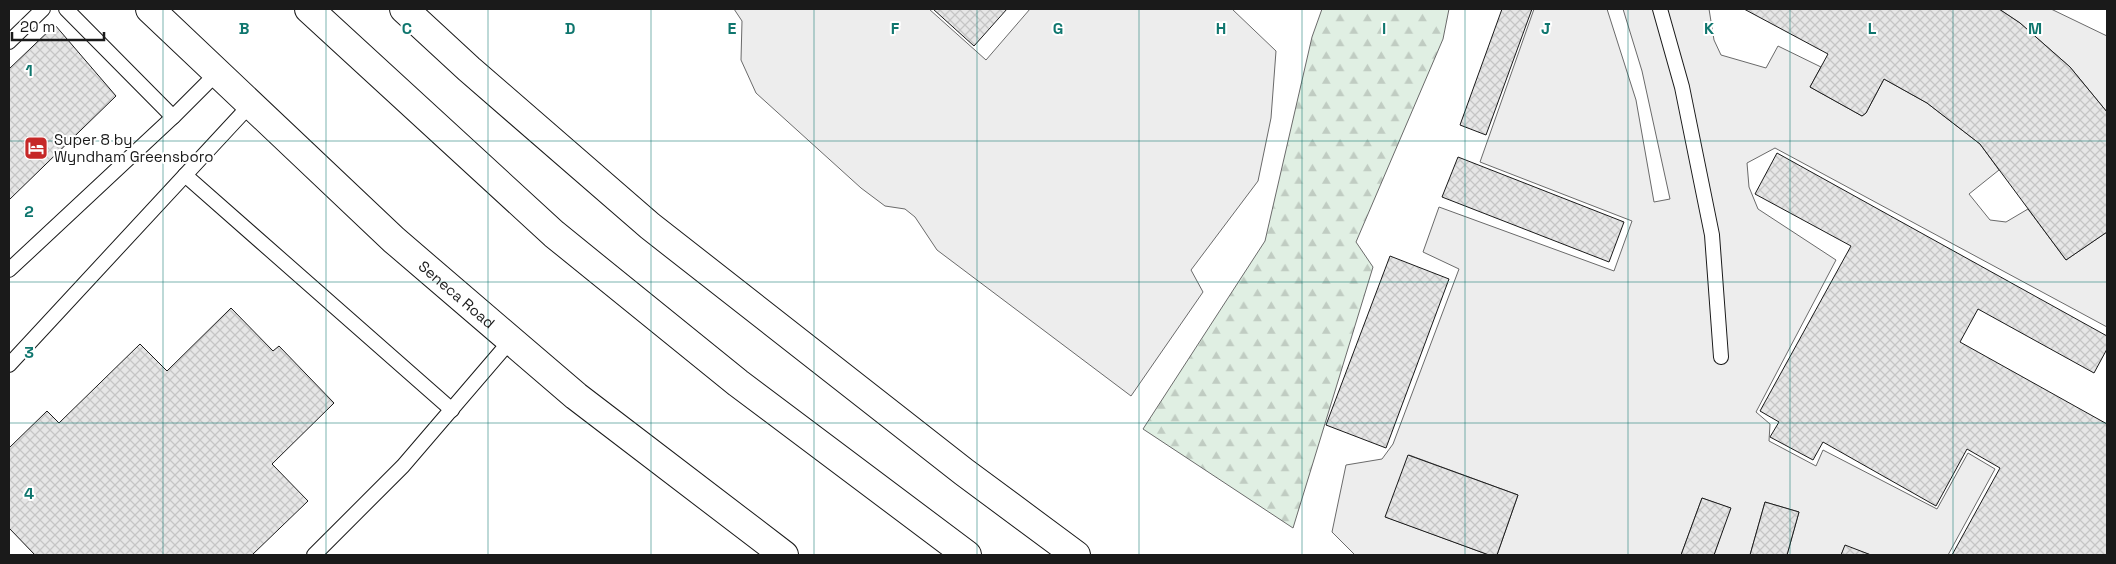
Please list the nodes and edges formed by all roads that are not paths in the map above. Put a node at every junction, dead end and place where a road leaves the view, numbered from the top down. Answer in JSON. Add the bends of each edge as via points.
{"nodes":[{"id":1,"x":43,"y":9,"type":"edge"},
{"id":2,"x":66,"y":9,"type":"edge"},
{"id":3,"x":150,"y":9,"type":"edge"},
{"id":4,"x":309,"y":9,"type":"edge"},
{"id":5,"x":404,"y":9,"type":"edge"},
{"id":6,"x":1660,"y":9,"type":"edge"},
{"id":7,"x":9,"y":42,"type":"edge"},
{"id":8,"x":218,"y":73,"type":"junction"},
{"id":9,"x":251,"y":104,"type":"junction"},
{"id":10,"x":173,"y":117,"type":"junction"},
{"id":11,"x":185,"y":175,"type":"junction"},
{"id":12,"x":9,"y":270,"type":"edge"},
{"id":13,"x":511,"y":340,"type":"junction"},
{"id":14,"x":1721,"y":357,"type":"dead end"},
{"id":15,"x":9,"y":365,"type":"edge"},
{"id":16,"x":452,"y":410,"type":"junction"},
{"id":17,"x":314,"y":555,"type":"edge"},
{"id":18,"x":784,"y":555,"type":"edge"},
{"id":19,"x":967,"y":555,"type":"edge"},
{"id":20,"x":1076,"y":555,"type":"edge"}],
"edges":[{"from":1,"to":7,"type":"lane"},
{"from":2,"to":10,"type":"lane"},
{"from":3,"to":8,"type":"main road","name":"Seneca Road"},
{"from":4,"to":19,"type":"main road","via":[[554,234],[738,383]]},
{"from":5,"to":20,"type":"main road","via":[[650,226],[964,472]]},
{"from":6,"to":14,"type":"lane","via":[[1686,105],[1712,235]]},
{"from":8,"to":9,"type":"main road","name":"Seneca Road"},
{"from":8,"to":10,"type":"lane"},
{"from":9,"to":11,"type":"lane"},
{"from":9,"to":13,"type":"main road","name":"Seneca Road","via":[[394,240]]},
{"from":10,"to":12,"type":"lane"},
{"from":11,"to":15,"type":"lane"},
{"from":11,"to":16,"type":"lane"},
{"from":13,"to":16,"type":"lane"},
{"from":13,"to":18,"type":"main road","name":"Seneca Road","via":[[576,396]]},
{"from":16,"to":17,"type":"lane","via":[[403,466]]}]}
